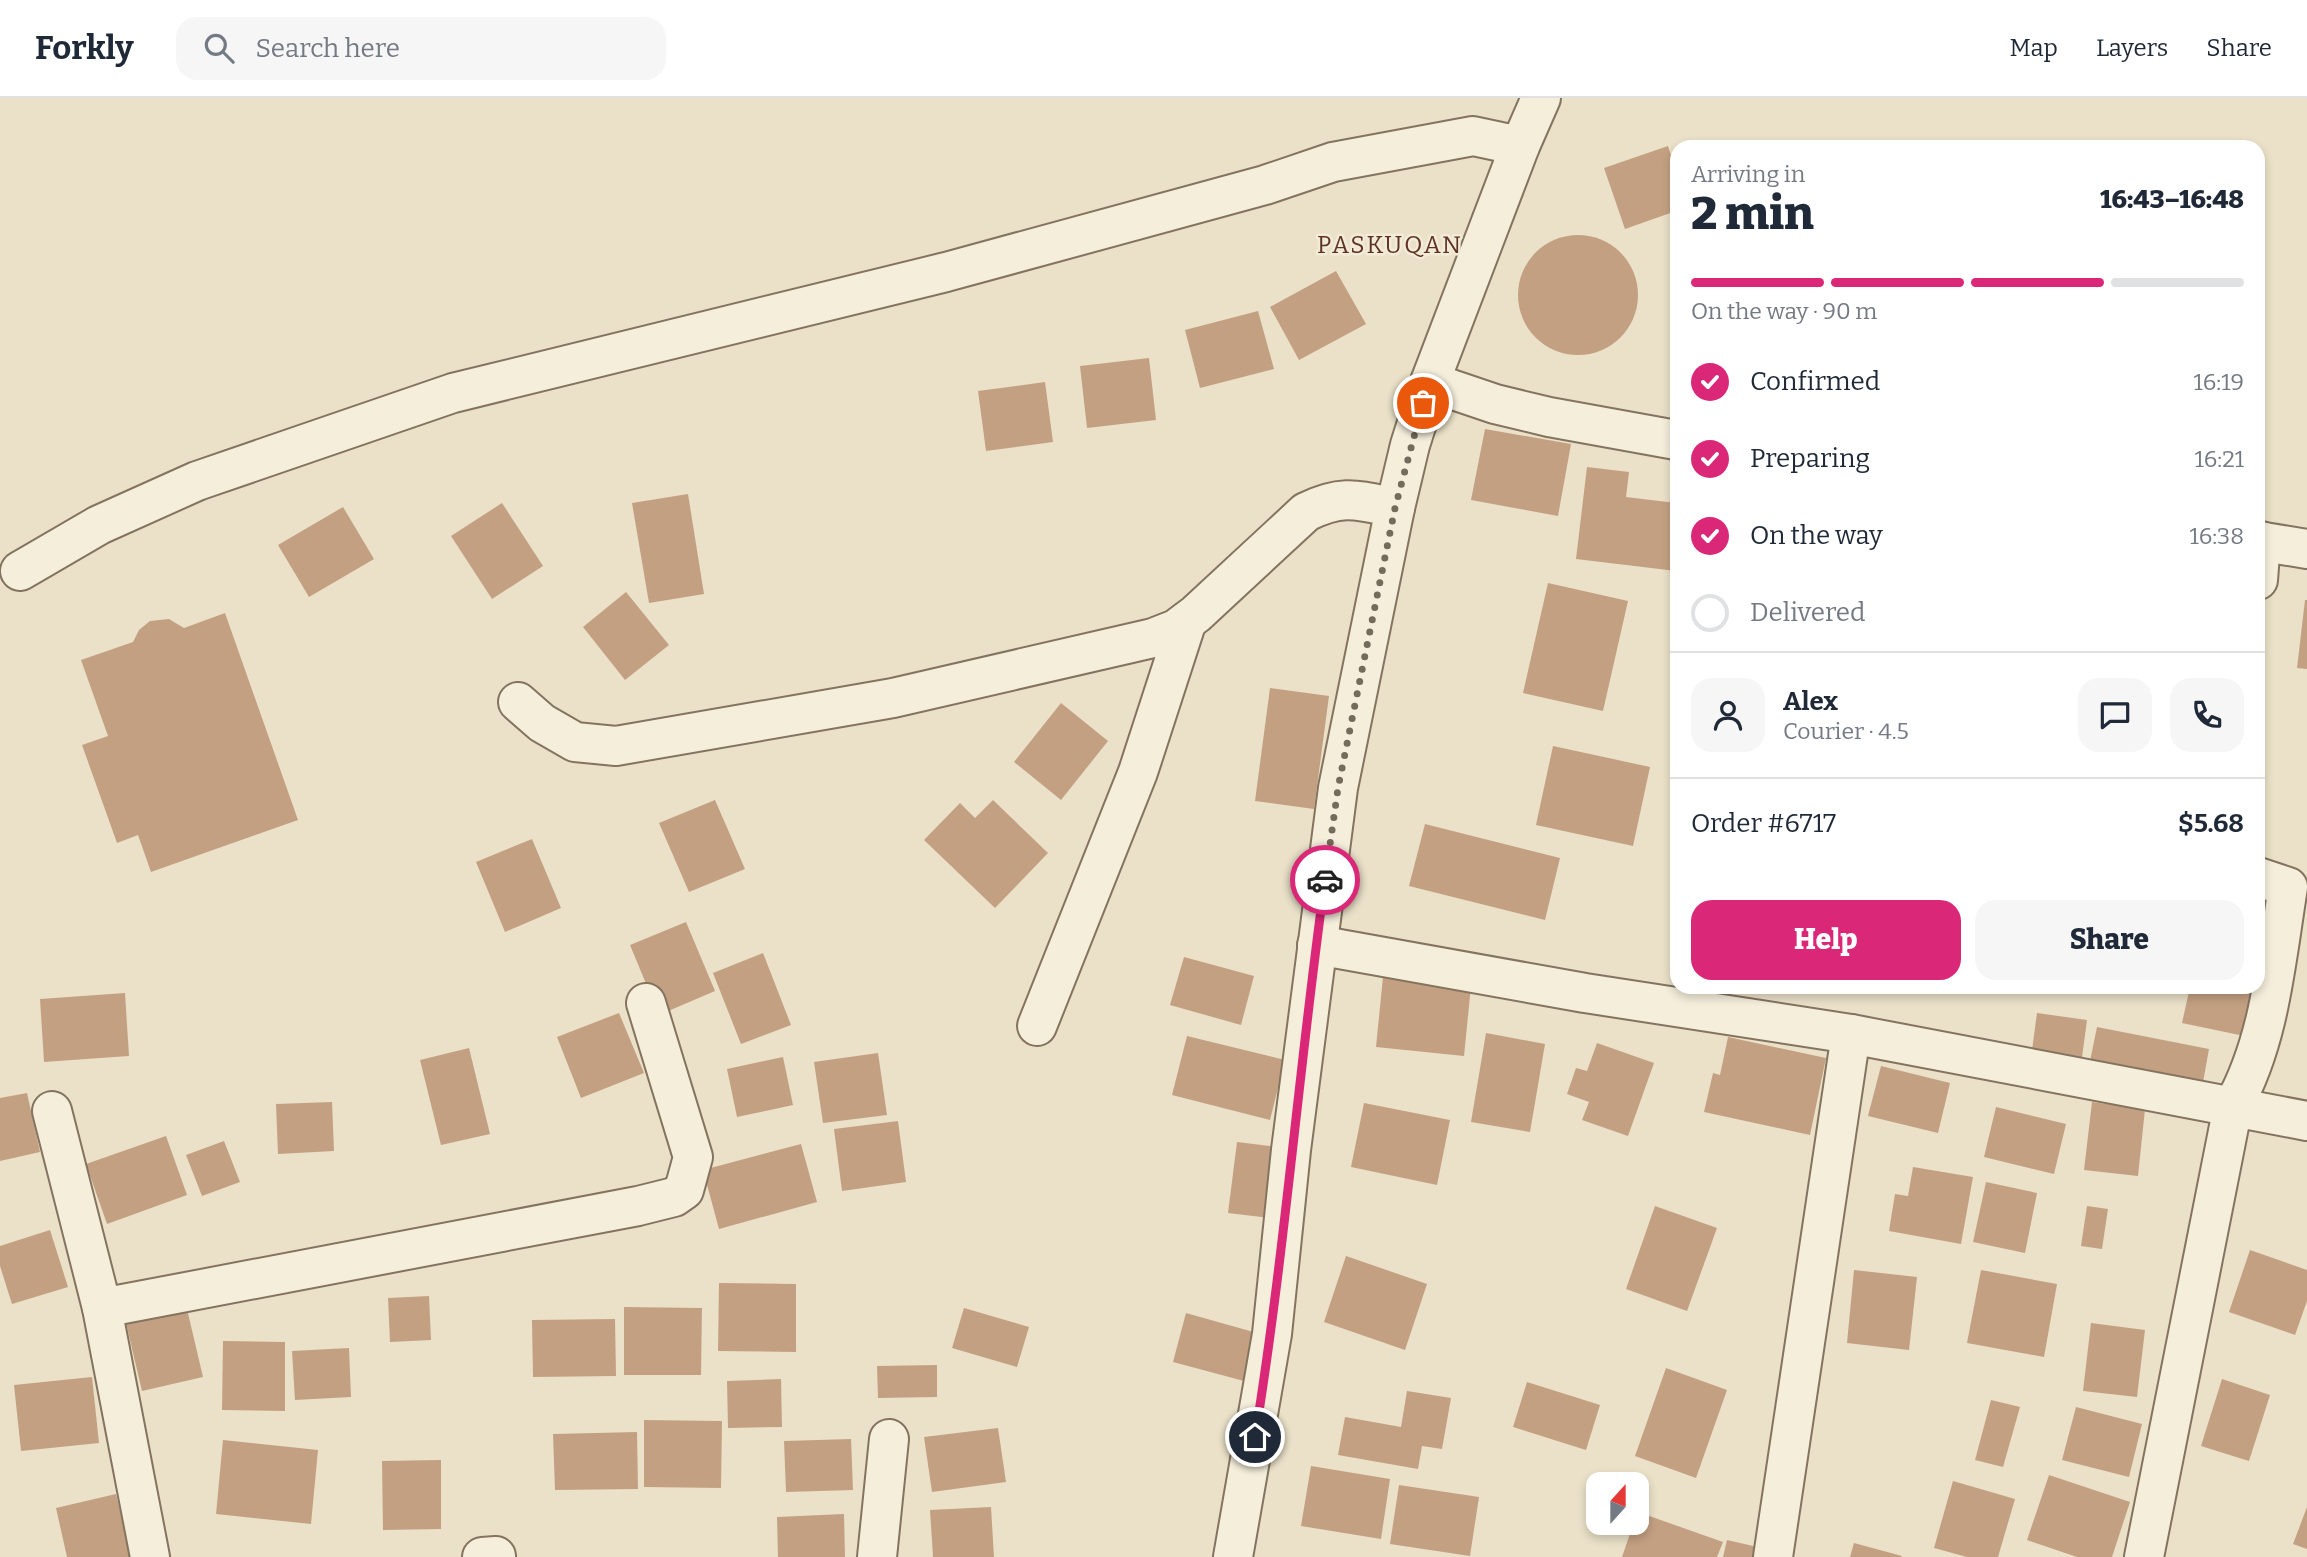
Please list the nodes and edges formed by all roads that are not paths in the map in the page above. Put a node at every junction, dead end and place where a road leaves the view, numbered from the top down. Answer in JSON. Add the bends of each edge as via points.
{"nodes":[{"id":1,"x":1541,"y":98,"type":"edge"},
{"id":2,"x":1520,"y":146,"type":"junction"},
{"id":3,"x":1430,"y":382,"type":"junction"},
{"id":4,"x":1670,"y":439,"type":"edge"},
{"id":5,"x":1395,"y":508,"type":"junction"},
{"id":6,"x":2265,"y":542,"type":"edge"},
{"id":7,"x":2307,"y":550,"type":"edge"},
{"id":8,"x":20,"y":571,"type":"dead end"},
{"id":9,"x":1187,"y":621,"type":"junction"},
{"id":10,"x":518,"y":702,"type":"dead end"},
{"id":11,"x":2265,"y":879,"type":"edge"},
{"id":12,"x":1317,"y":945,"type":"junction"},
{"id":13,"x":646,"y":1003,"type":"dead end"},
{"id":14,"x":1037,"y":1026,"type":"dead end"},
{"id":15,"x":1851,"y":1034,"type":"junction"},
{"id":16,"x":2233,"y":1106,"type":"junction"},
{"id":17,"x":52,"y":1111,"type":"dead end"},
{"id":18,"x":2307,"y":1121,"type":"edge"},
{"id":19,"x":102,"y":1308,"type":"junction"},
{"id":20,"x":889,"y":1439,"type":"dead end"},
{"id":21,"x":150,"y":1557,"type":"edge"},
{"id":22,"x":877,"y":1557,"type":"edge"},
{"id":23,"x":1233,"y":1557,"type":"edge"},
{"id":24,"x":1773,"y":1557,"type":"edge"},
{"id":25,"x":2144,"y":1557,"type":"edge"}],
"edges":[{"from":1,"to":2,"type":"street"},
{"from":2,"to":3,"type":"street"},
{"from":2,"to":8,"type":"street","via":[[1473,136],[1333,162],[1265,185],[946,272],[453,393],[197,481],[99,525]]},
{"from":3,"to":4,"type":"street","via":[[1535,414]]},
{"from":3,"to":5,"type":"street"},
{"from":5,"to":9,"type":"street","via":[[1351,499],[1324,503],[1306,512]]},
{"from":5,"to":12,"type":"street","via":[[1338,788]]},
{"from":6,"to":7,"type":"street"},
{"from":9,"to":10,"type":"street","via":[[1153,638],[892,698],[616,746],[575,742]]},
{"from":9,"to":14,"type":"street","via":[[1138,772]]},
{"from":11,"to":16,"type":"street","via":[[2288,887],[2261,1043]]},
{"from":12,"to":15,"type":"street"},
{"from":12,"to":23,"type":"street","via":[[1272,1334]]},
{"from":13,"to":19,"type":"street","via":[[693,1157],[684,1190],[674,1197]]},
{"from":15,"to":16,"type":"street"},
{"from":15,"to":24,"type":"street"},
{"from":16,"to":18,"type":"street"},
{"from":16,"to":25,"type":"street"},
{"from":17,"to":19,"type":"street"},
{"from":19,"to":21,"type":"street"},
{"from":20,"to":22,"type":"street"}]}
